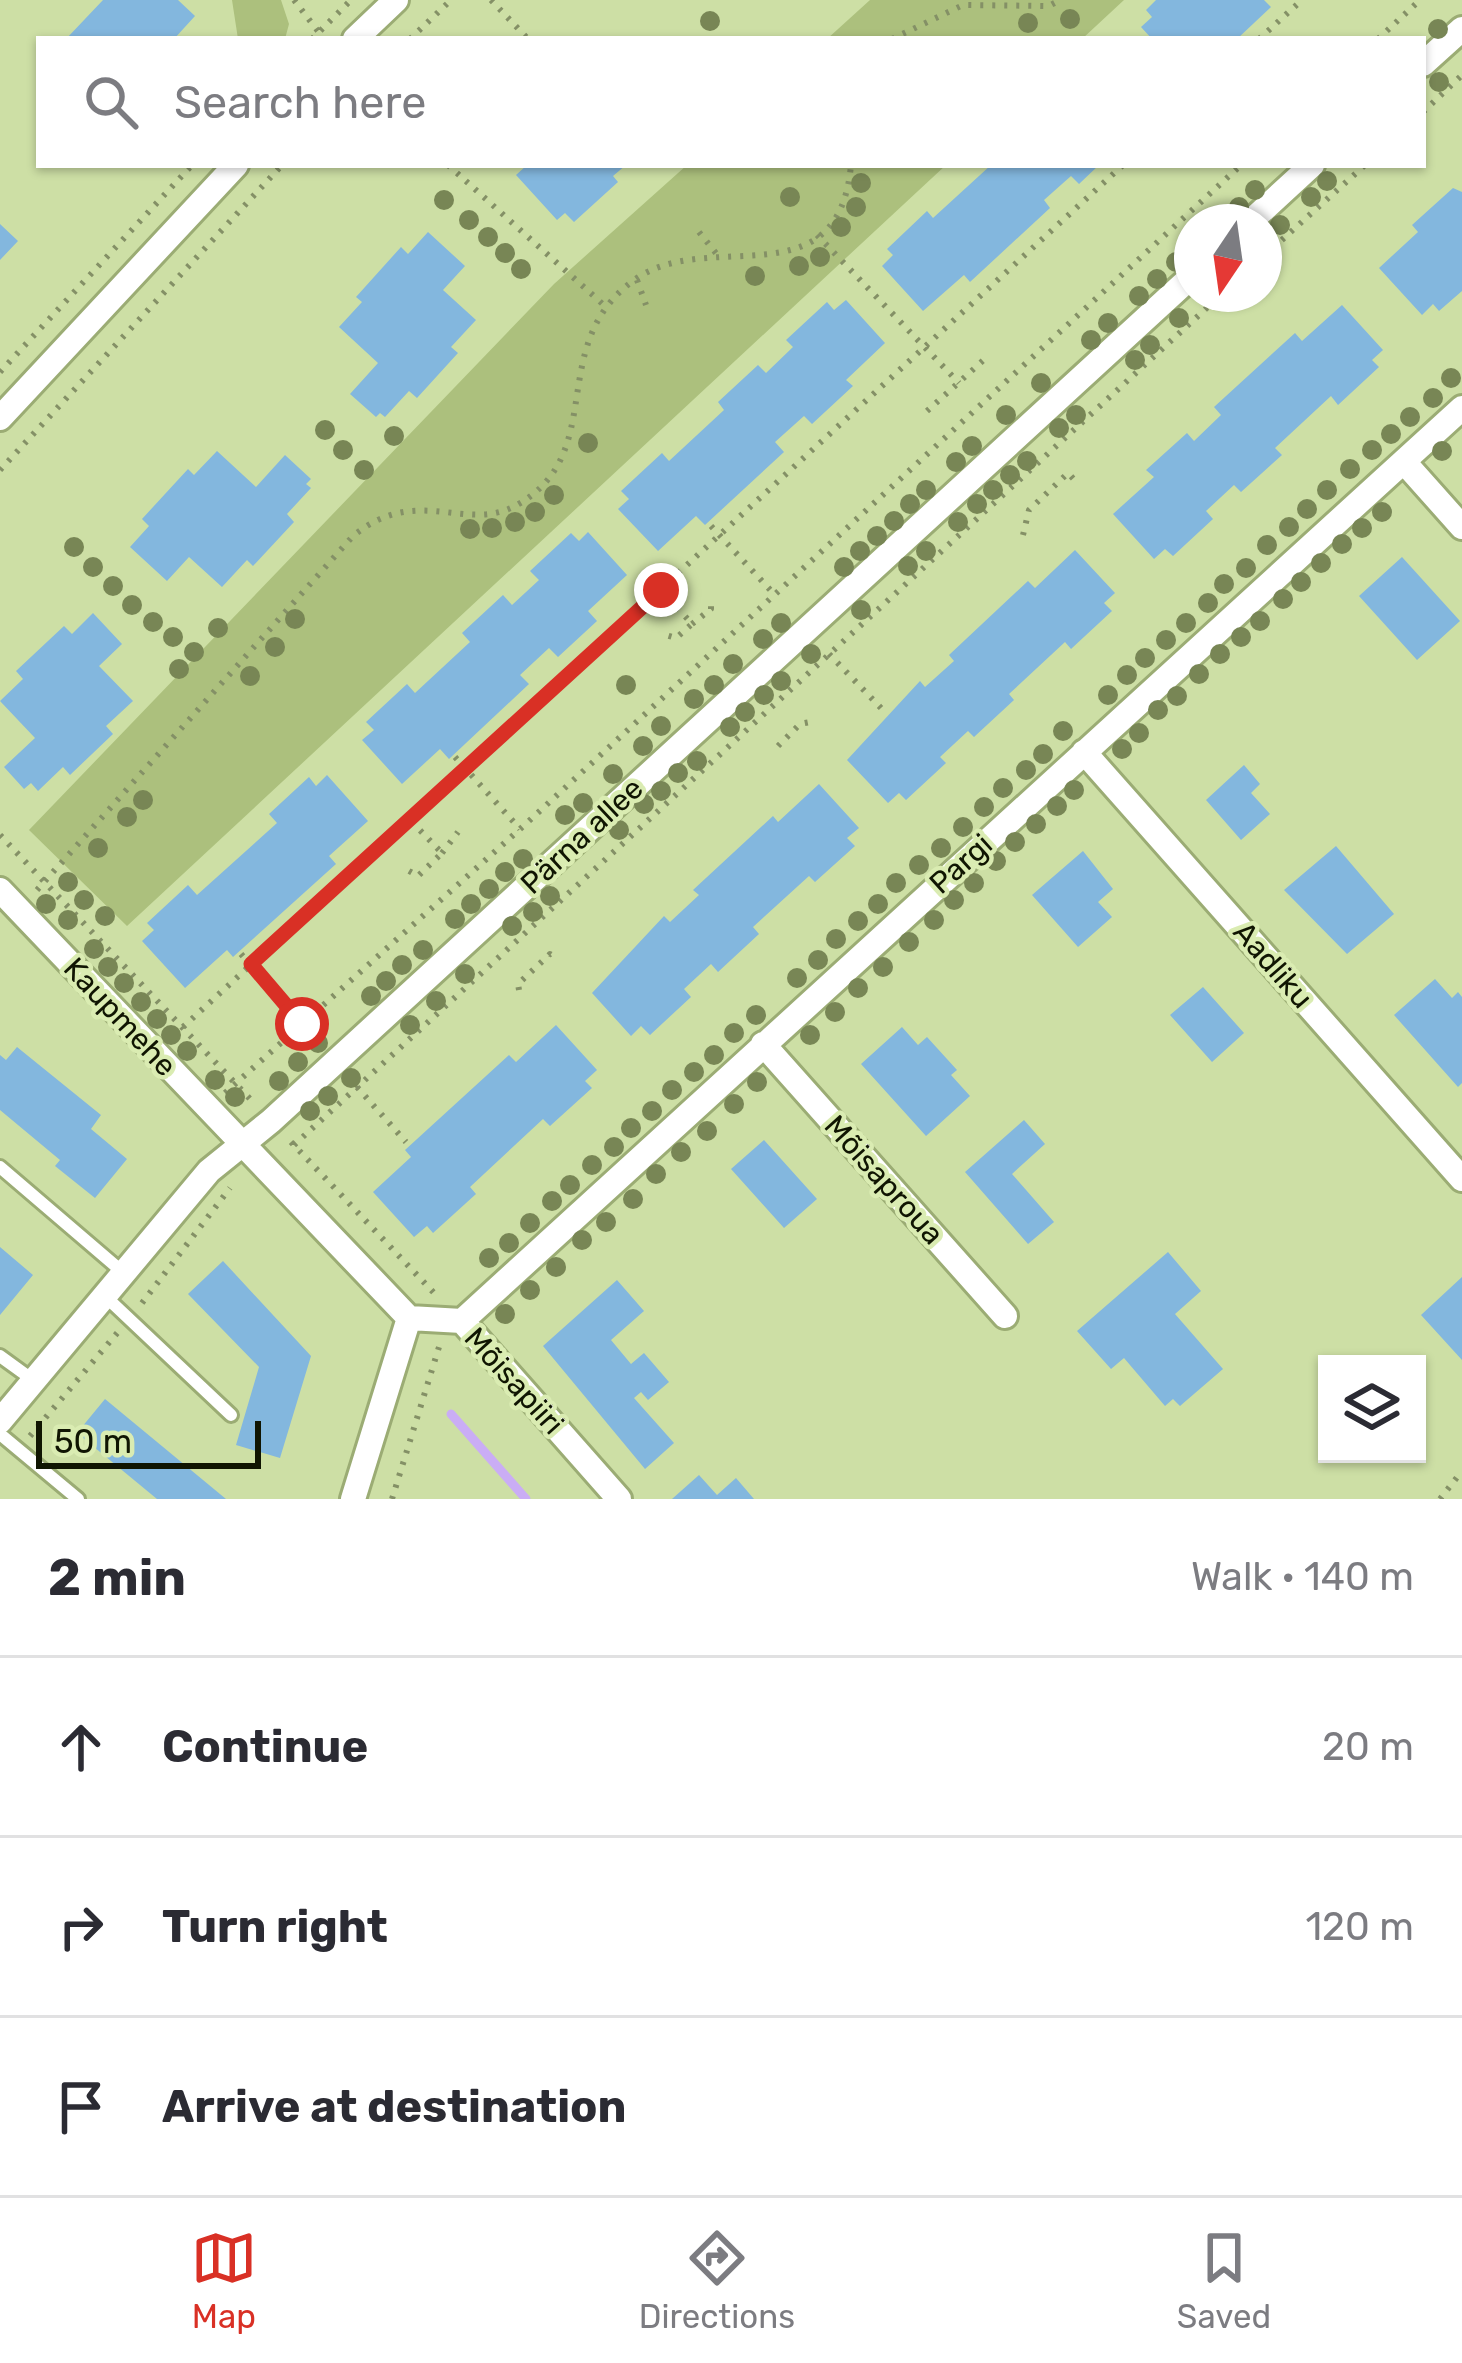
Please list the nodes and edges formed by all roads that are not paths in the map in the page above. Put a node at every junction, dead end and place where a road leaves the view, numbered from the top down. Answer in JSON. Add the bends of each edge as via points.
{"nodes":[{"id":1,"x":396,"y":0,"type":"edge"},
{"id":2,"x":1462,"y":28,"type":"edge"},
{"id":3,"x":358,"y":36,"type":"edge"},
{"id":4,"x":1426,"y":61,"type":"edge"},
{"id":5,"x":233,"y":168,"type":"edge"},
{"id":6,"x":1309,"y":168,"type":"edge"},
{"id":7,"x":1270,"y":204,"type":"edge"},
{"id":8,"x":1174,"y":292,"type":"edge"},
{"id":9,"x":1462,"y":408,"type":"edge"},
{"id":10,"x":0,"y":418,"type":"edge"},
{"id":11,"x":1405,"y":463,"type":"junction"},
{"id":12,"x":1462,"y":527,"type":"edge"},
{"id":13,"x":1084,"y":752,"type":"junction"},
{"id":14,"x":0,"y":890,"type":"edge"},
{"id":15,"x":763,"y":1044,"type":"junction"},
{"id":16,"x":240,"y":1144,"type":"junction"},
{"id":17,"x":0,"y":1167,"type":"edge"},
{"id":18,"x":1462,"y":1179,"type":"edge"},
{"id":19,"x":125,"y":1274,"type":"junction"},
{"id":20,"x":106,"y":1297,"type":"junction"},
{"id":21,"x":1005,"y":1316,"type":"dead end"},
{"id":22,"x":410,"y":1318,"type":"junction"},
{"id":23,"x":461,"y":1322,"type":"junction"},
{"id":24,"x":0,"y":1356,"type":"edge"},
{"id":25,"x":37,"y":1383,"type":"junction"},
{"id":26,"x":231,"y":1415,"type":"dead end"},
{"id":27,"x":0,"y":1421,"type":"edge"},
{"id":28,"x":0,"y":1433,"type":"edge"},
{"id":29,"x":78,"y":1499,"type":"edge"},
{"id":30,"x":353,"y":1499,"type":"edge"},
{"id":31,"x":620,"y":1499,"type":"edge"}],
"edges":[{"from":1,"to":3,"type":"street"},
{"from":2,"to":4,"type":"street"},
{"from":5,"to":10,"type":"street"},
{"from":6,"to":7,"type":"street"},
{"from":8,"to":16,"type":"street","name":"Pärna allee"},
{"from":9,"to":11,"type":"street","name":"Pargi"},
{"from":11,"to":12,"type":"street"},
{"from":11,"to":13,"type":"street","name":"Pargi"},
{"from":13,"to":15,"type":"street","name":"Pargi"},
{"from":13,"to":18,"type":"street","name":"Aadliku"},
{"from":14,"to":16,"type":"street","name":"Kaupmehe"},
{"from":15,"to":21,"type":"street","name":"Mõisaproua"},
{"from":15,"to":23,"type":"street","name":"Pargi"},
{"from":16,"to":19,"type":"street","name":"Pärna allee"},
{"from":16,"to":22,"type":"street"},
{"from":17,"to":19,"type":"lane"},
{"from":19,"to":20,"type":"street","name":"Pärna allee"},
{"from":20,"to":25,"type":"street","name":"Pärna allee"},
{"from":20,"to":26,"type":"lane"},
{"from":22,"to":23,"type":"street","name":"Mõisapiiri"},
{"from":22,"to":30,"type":"street"},
{"from":23,"to":31,"type":"street","name":"Mõisapiiri"},
{"from":24,"to":25,"type":"lane"},
{"from":25,"to":27,"type":"street","name":"Pärna allee"},
{"from":28,"to":29,"type":"lane"}]}
